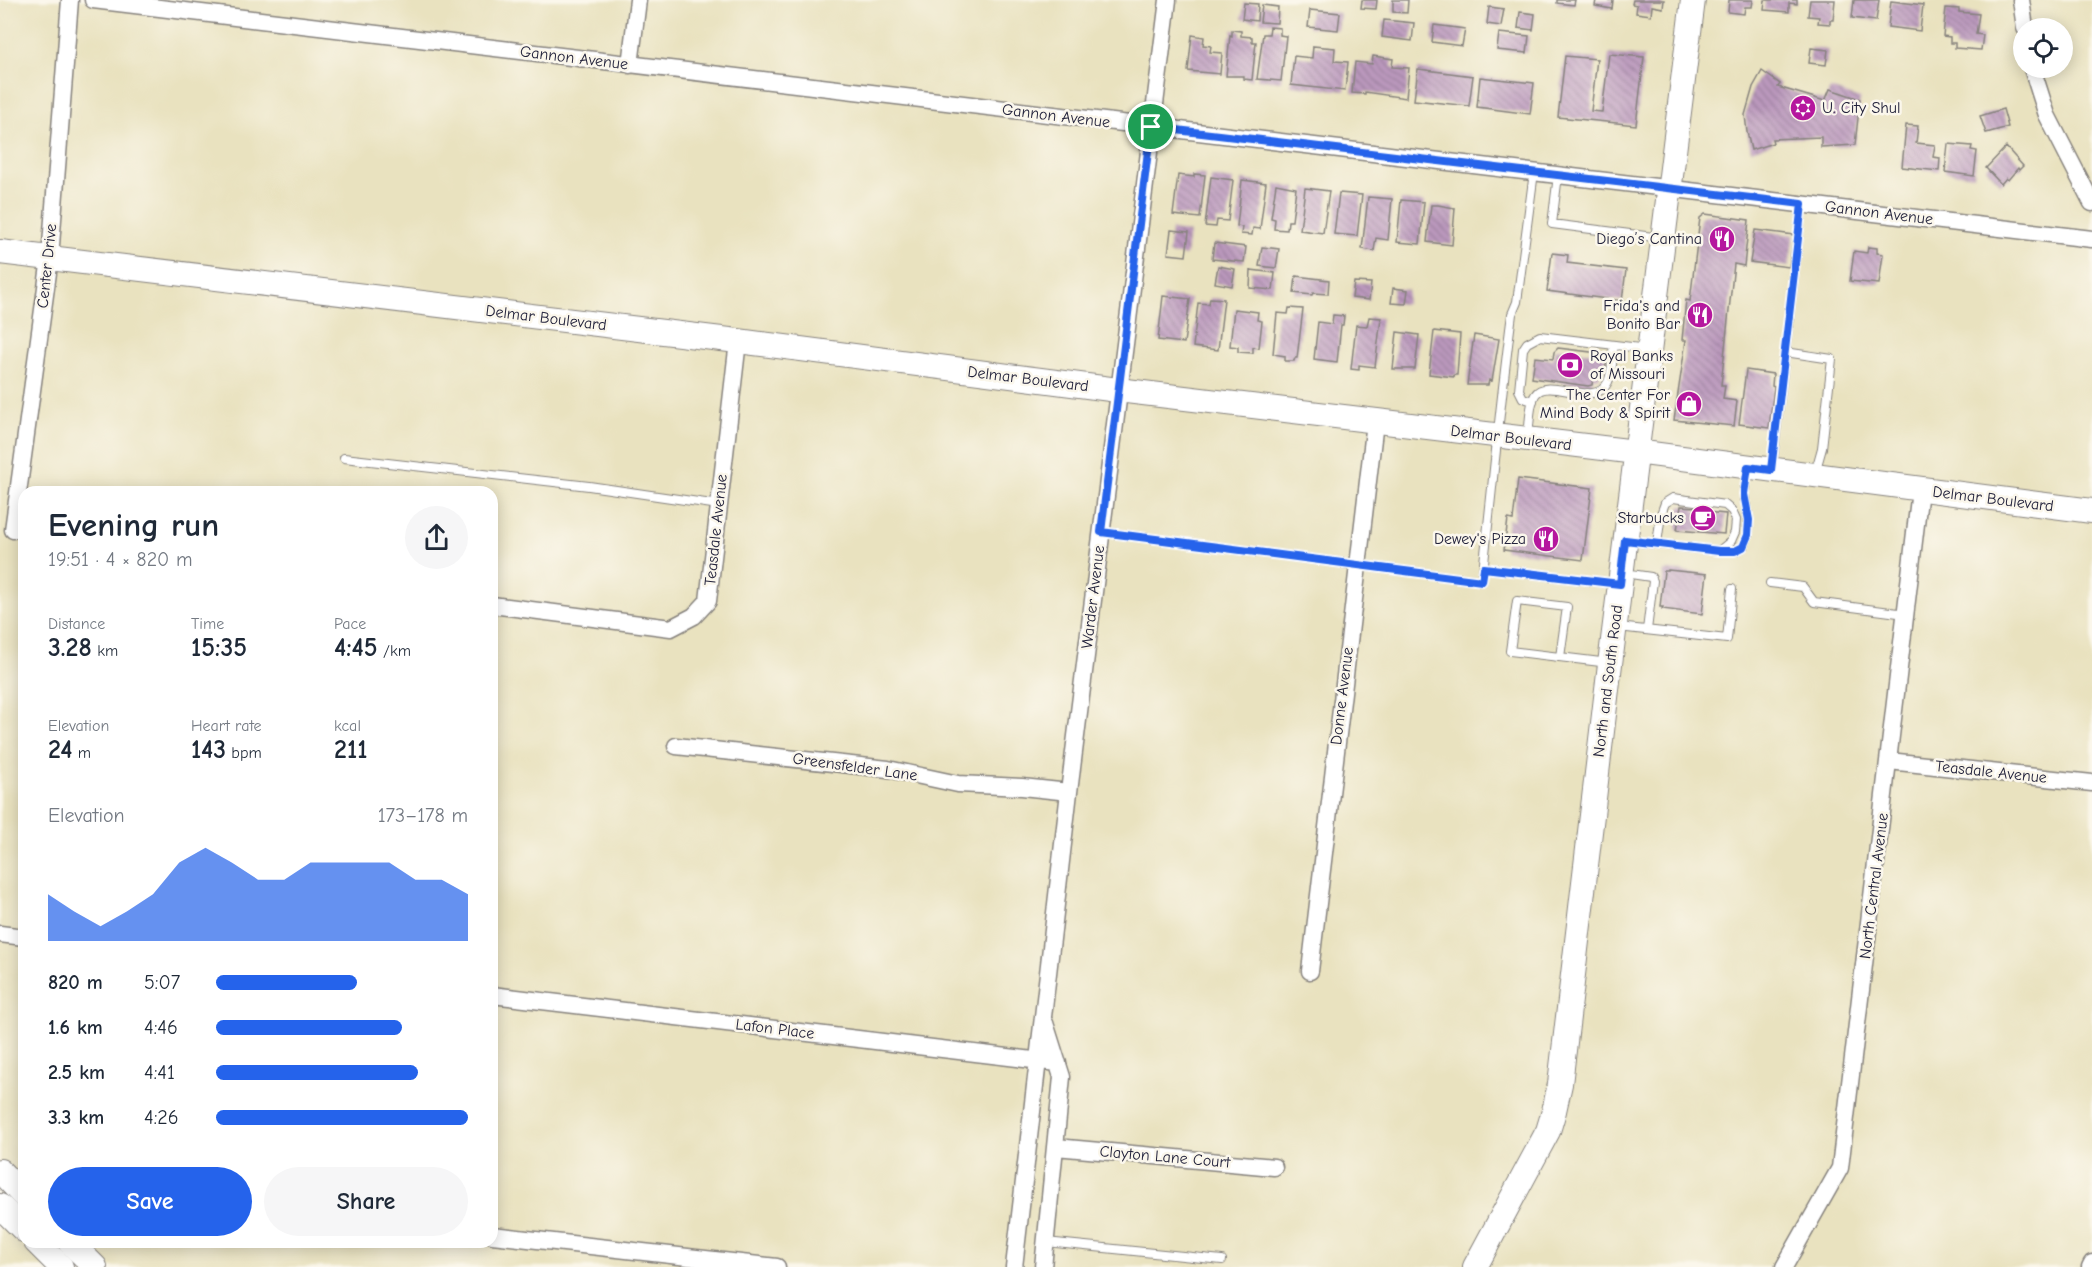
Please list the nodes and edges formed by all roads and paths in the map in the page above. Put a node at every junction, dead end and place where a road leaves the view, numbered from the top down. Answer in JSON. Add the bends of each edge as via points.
{"nodes":[{"id":1,"x":70,"y":0,"type":"edge"},
{"id":2,"x":93,"y":0,"type":"edge"},
{"id":3,"x":638,"y":0,"type":"edge"},
{"id":4,"x":1168,"y":0,"type":"edge"},
{"id":5,"x":1693,"y":0,"type":"edge"},
{"id":6,"x":2021,"y":0,"type":"edge"},
{"id":7,"x":2024,"y":18,"type":"edge"},
{"id":8,"x":630,"y":64,"type":"junction"},
{"id":9,"x":2035,"y":78,"type":"edge"},
{"id":10,"x":1151,"y":127,"type":"junction"},
{"id":11,"x":1534,"y":172,"type":"junction"},
{"id":12,"x":1558,"y":175,"type":"junction"},
{"id":13,"x":1670,"y":188,"type":"junction"},
{"id":14,"x":2092,"y":203,"type":"edge"},
{"id":15,"x":1802,"y":204,"type":"junction"},
{"id":16,"x":1664,"y":238,"type":"junction"},
{"id":17,"x":2092,"y":239,"type":"edge"},
{"id":18,"x":0,"y":252,"type":"edge"},
{"id":19,"x":50,"y":258,"type":"junction"},
{"id":20,"x":738,"y":341,"type":"junction"},
{"id":21,"x":1614,"y":345,"type":"junction"},
{"id":22,"x":1650,"y":350,"type":"junction"},
{"id":23,"x":1785,"y":352,"type":"junction"},
{"id":24,"x":1118,"y":390,"type":"junction"},
{"id":25,"x":1533,"y":401,"type":"junction"},
{"id":26,"x":1375,"y":422,"type":"junction"},
{"id":27,"x":1498,"y":436,"type":"junction"},
{"id":28,"x":1528,"y":440,"type":"junction"},
{"id":29,"x":1636,"y":452,"type":"junction"},
{"id":30,"x":344,"y":458,"type":"dead end"},
{"id":31,"x":1760,"y":469,"type":"junction"},
{"id":32,"x":1814,"y":476,"type":"junction"},
{"id":33,"x":18,"y":486,"type":"edge"},
{"id":34,"x":18,"y":487,"type":"edge"},
{"id":35,"x":1920,"y":490,"type":"junction"},
{"id":36,"x":719,"y":505,"type":"junction"},
{"id":37,"x":2092,"y":511,"type":"edge"},
{"id":38,"x":12,"y":530,"type":"edge"},
{"id":39,"x":1101,"y":532,"type":"junction"},
{"id":40,"x":1625,"y":540,"type":"junction"},
{"id":41,"x":1657,"y":544,"type":"junction"},
{"id":42,"x":1719,"y":551,"type":"junction"},
{"id":43,"x":1358,"y":565,"type":"junction"},
{"id":44,"x":1484,"y":568,"type":"junction"},
{"id":45,"x":1620,"y":578,"type":"junction"},
{"id":46,"x":1770,"y":583,"type":"dead end"},
{"id":47,"x":1732,"y":589,"type":"dead end"},
{"id":48,"x":498,"y":606,"type":"edge"},
{"id":49,"x":1906,"y":614,"type":"junction"},
{"id":50,"x":1614,"y":626,"type":"junction"},
{"id":51,"x":1647,"y":630,"type":"junction"},
{"id":52,"x":1560,"y":657,"type":"junction"},
{"id":53,"x":1610,"y":663,"type":"junction"},
{"id":54,"x":676,"y":746,"type":"dead end"},
{"id":55,"x":1889,"y":760,"type":"junction"},
{"id":56,"x":2092,"y":783,"type":"edge"},
{"id":57,"x":1069,"y":792,"type":"junction"},
{"id":58,"x":0,"y":934,"type":"edge"},
{"id":59,"x":18,"y":936,"type":"edge"},
{"id":60,"x":1310,"y":971,"type":"dead end"},
{"id":61,"x":498,"y":996,"type":"edge"},
{"id":62,"x":1043,"y":1017,"type":"junction"},
{"id":63,"x":1038,"y":1062,"type":"junction"},
{"id":64,"x":1058,"y":1064,"type":"junction"},
{"id":65,"x":1056,"y":1147,"type":"junction"},
{"id":66,"x":1274,"y":1167,"type":"dead end"},
{"id":67,"x":0,"y":1206,"type":"edge"},
{"id":68,"x":18,"y":1224,"type":"edge"},
{"id":69,"x":498,"y":1236,"type":"edge"},
{"id":70,"x":1046,"y":1242,"type":"junction"},
{"id":71,"x":42,"y":1248,"type":"edge"},
{"id":72,"x":1222,"y":1260,"type":"dead end"},
{"id":73,"x":61,"y":1267,"type":"edge"},
{"id":74,"x":777,"y":1267,"type":"edge"},
{"id":75,"x":1014,"y":1267,"type":"edge"},
{"id":76,"x":1043,"y":1267,"type":"edge"},
{"id":77,"x":1475,"y":1267,"type":"edge"},
{"id":78,"x":1784,"y":1267,"type":"edge"}],
"edges":[{"from":1,"to":19,"type":"street","name":"Center Drive"},
{"from":2,"to":8,"type":"street","name":"Gannon Avenue"},
{"from":3,"to":8,"type":"street"},
{"from":4,"to":10,"type":"street","name":"Warder Avenue"},
{"from":5,"to":13,"type":"main road","name":"North and South Road"},
{"from":6,"to":7,"type":"street"},
{"from":8,"to":10,"type":"street","name":"Gannon Avenue"},
{"from":9,"to":14,"type":"street","via":[[2047,115]]},
{"from":10,"to":11,"type":"street","name":"Gannon Avenue"},
{"from":10,"to":24,"type":"street","name":"Warder Avenue"},
{"from":11,"to":12,"type":"street","name":"Gannon Avenue"},
{"from":11,"to":27,"type":"lane"},
{"from":12,"to":13,"type":"street","name":"Gannon Avenue"},
{"from":12,"to":16,"type":"lane","via":[[1552,224]]},
{"from":13,"to":15,"type":"street","name":"Gannon Avenue"},
{"from":13,"to":16,"type":"main road","name":"North and South Road"},
{"from":15,"to":17,"type":"street","name":"Gannon Avenue"},
{"from":15,"to":23,"type":"lane"},
{"from":16,"to":22,"type":"main road","name":"North and South Road"},
{"from":18,"to":19,"type":"main road","name":"Delmar Boulevard"},
{"from":19,"to":20,"type":"main road","name":"Delmar Boulevard"},
{"from":19,"to":33,"type":"street","name":"Center Drive"},
{"from":20,"to":24,"type":"main road","name":"Delmar Boulevard"},
{"from":20,"to":36,"type":"street","name":"Teasdale Avenue"},
{"from":21,"to":22,"type":"lane"},
{"from":21,"to":25,"type":"lane","via":[[1609,381],[1599,392],[1541,390]]},
{"from":21,"to":25,"type":"lane","via":[[1540,336],[1527,343],[1519,390],[1523,398]]},
{"from":22,"to":29,"type":"main road","name":"North and South Road"},
{"from":23,"to":31,"type":"lane"},
{"from":23,"to":32,"type":"lane","via":[[1832,359],[1822,448]]},
{"from":24,"to":26,"type":"main road","name":"Delmar Boulevard"},
{"from":24,"to":39,"type":"street","name":"Warder Avenue"},
{"from":25,"to":28,"type":"lane"},
{"from":26,"to":27,"type":"main road","name":"Delmar Boulevard"},
{"from":26,"to":43,"type":"street","name":"Donne Avenue"},
{"from":27,"to":28,"type":"main road","name":"Delmar Boulevard"},
{"from":27,"to":44,"type":"lane"},
{"from":28,"to":29,"type":"main road","name":"Delmar Boulevard"},
{"from":29,"to":31,"type":"main road","name":"Delmar Boulevard"},
{"from":29,"to":40,"type":"main road","name":"North and South Road"},
{"from":30,"to":36,"type":"lane"},
{"from":31,"to":32,"type":"main road","name":"Delmar Boulevard"},
{"from":31,"to":42,"type":"lane","via":[[1744,494],[1749,520],[1743,547]]},
{"from":32,"to":35,"type":"main road","name":"Delmar Boulevard"},
{"from":34,"to":38,"type":"street","name":"Center Drive"},
{"from":35,"to":37,"type":"main road","name":"Delmar Boulevard"},
{"from":35,"to":49,"type":"street","name":"North Central Avenue"},
{"from":36,"to":48,"type":"street","name":"Teasdale Avenue","via":[[708,601],[684,623],[671,628]]},
{"from":39,"to":43,"type":"lane"},
{"from":39,"to":57,"type":"street","name":"Warder Avenue"},
{"from":40,"to":41,"type":"lane"},
{"from":40,"to":45,"type":"main road","name":"North and South Road"},
{"from":41,"to":42,"type":"lane"},
{"from":41,"to":42,"type":"lane","via":[[1661,514],[1665,503],[1673,498],[1725,505],[1732,511],[1735,532]]},
{"from":43,"to":44,"type":"lane","via":[[1482,581]]},
{"from":43,"to":60,"type":"street","name":"Donne Avenue"},
{"from":44,"to":45,"type":"lane"},
{"from":45,"to":50,"type":"main road","name":"North and South Road"},
{"from":45,"to":51,"type":"lane","via":[[1651,577]]},
{"from":46,"to":49,"type":"lane","via":[[1803,587],[1814,602]]},
{"from":47,"to":51,"type":"lane","via":[[1727,639]]},
{"from":49,"to":55,"type":"street","name":"North Central Avenue"},
{"from":50,"to":51,"type":"lane"},
{"from":50,"to":53,"type":"main road","name":"North and South Road"},
{"from":52,"to":52,"type":"lane","via":[[1510,651],[1517,601],[1567,607]]},
{"from":52,"to":53,"type":"lane"},
{"from":53,"to":77,"type":"main road","name":"North and South Road","via":[[1554,1111],[1538,1150]]},
{"from":54,"to":57,"type":"street","name":"Greensfelder Lane","via":[[888,769],[958,784]]},
{"from":55,"to":56,"type":"street","name":"Teasdale Avenue"},
{"from":55,"to":78,"type":"street","name":"North Central Avenue","via":[[1840,1168]]},
{"from":57,"to":62,"type":"street","name":"Warder Avenue"},
{"from":58,"to":59,"type":"street"},
{"from":61,"to":63,"type":"street","name":"Lafon Place"},
{"from":62,"to":63,"type":"street","name":"Warder Avenue"},
{"from":62,"to":64,"type":"street","name":"Warder Avenue"},
{"from":63,"to":64,"type":"street","name":"Lafon Place"},
{"from":63,"to":75,"type":"street","name":"Warder Avenue"},
{"from":64,"to":65,"type":"street","name":"Warder Avenue","via":[[1062,1077]]},
{"from":65,"to":66,"type":"street","name":"Clayton Lane Court"},
{"from":65,"to":70,"type":"street","name":"Warder Avenue"},
{"from":67,"to":68,"type":"main road"},
{"from":69,"to":74,"type":"street"},
{"from":70,"to":72,"type":"lane"},
{"from":70,"to":76,"type":"street","name":"Warder Avenue"},
{"from":71,"to":73,"type":"main road"}]}
